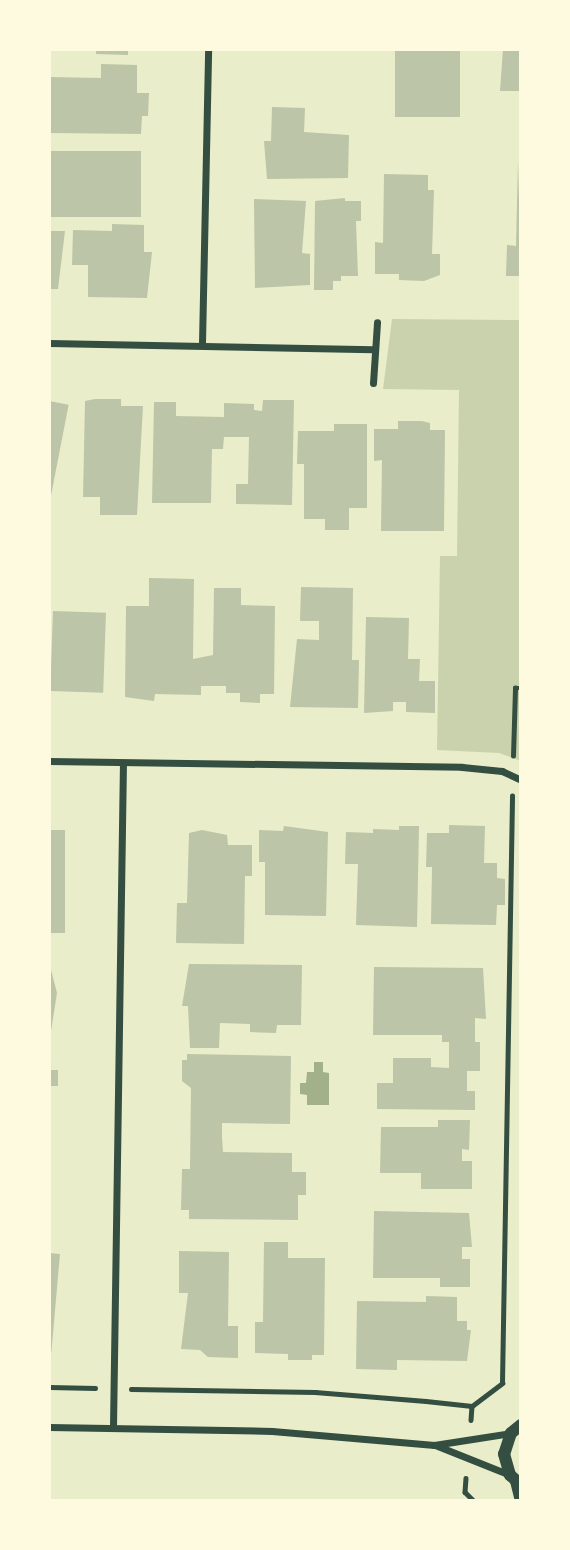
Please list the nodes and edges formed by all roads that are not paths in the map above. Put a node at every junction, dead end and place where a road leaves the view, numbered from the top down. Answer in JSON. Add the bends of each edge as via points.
{"nodes":[{"id":1,"x":208,"y":49,"type":"edge"},
{"id":2,"x":377,"y":322,"type":"dead end"},
{"id":3,"x":49,"y":343,"type":"edge"},
{"id":4,"x":202,"y":343,"type":"junction"},
{"id":5,"x":373,"y":349,"type":"junction"},
{"id":6,"x":373,"y":383,"type":"dead end"},
{"id":7,"x":49,"y":761,"type":"edge"},
{"id":8,"x":123,"y":763,"type":"junction"},
{"id":9,"x":521,"y":780,"type":"edge"},
{"id":10,"x":49,"y":1427,"type":"edge"},
{"id":11,"x":113,"y":1427,"type":"junction"},
{"id":12,"x":518,"y":1427,"type":"edge"},
{"id":13,"x":434,"y":1445,"type":"junction"},
{"id":14,"x":516,"y":1480,"type":"edge"},
{"id":15,"x":521,"y":1501,"type":"edge"}],
"edges":[{"from":1,"to":4,"type":"street"},
{"from":2,"to":5,"type":"street"},
{"from":3,"to":4,"type":"street"},
{"from":4,"to":5,"type":"street"},
{"from":5,"to":6,"type":"street"},
{"from":7,"to":8,"type":"street"},
{"from":8,"to":9,"type":"street","via":[[462,767]]},
{"from":8,"to":11,"type":"street"},
{"from":10,"to":11,"type":"street"},
{"from":11,"to":13,"type":"street","via":[[332,1434]]},
{"from":12,"to":13,"type":"street"},
{"from":12,"to":14,"type":"street","via":[[504,1454]]},
{"from":13,"to":14,"type":"street"},
{"from":14,"to":15,"type":"street"}]}
